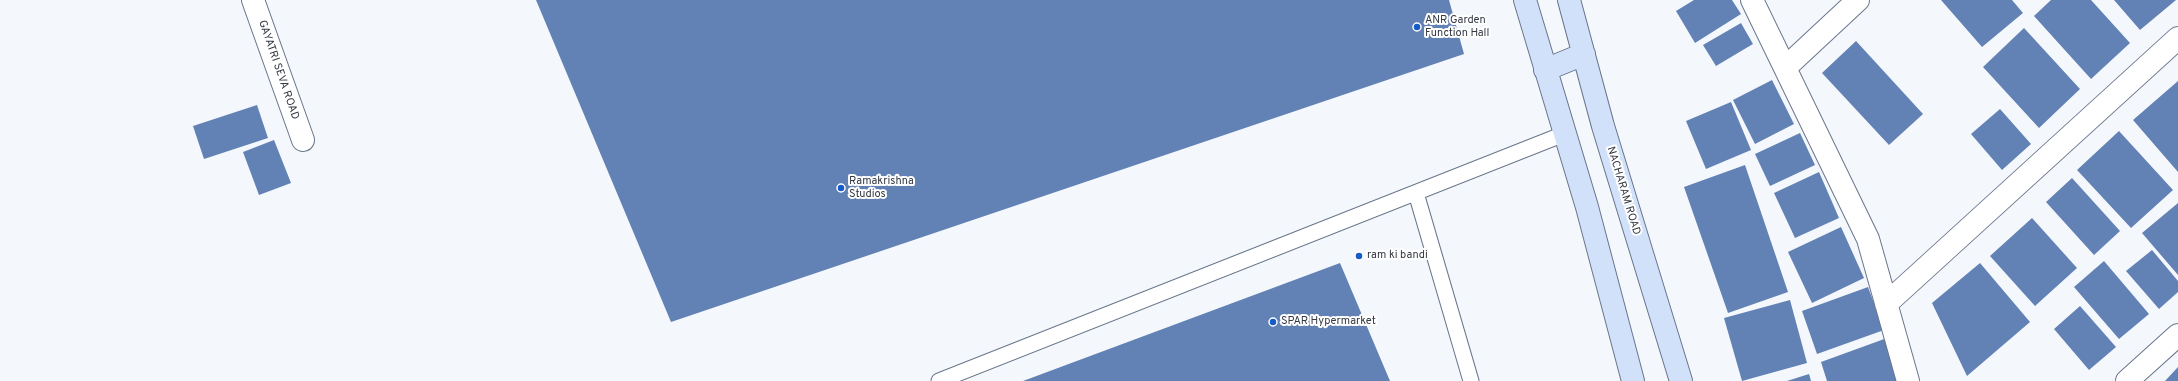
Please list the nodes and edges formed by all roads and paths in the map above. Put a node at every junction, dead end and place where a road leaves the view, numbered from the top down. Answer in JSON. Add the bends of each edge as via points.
{"nodes":[{"id":1,"x":253,"y":0,"type":"edge"},
{"id":2,"x":1525,"y":0,"type":"edge"},
{"id":3,"x":1569,"y":0,"type":"edge"},
{"id":4,"x":1752,"y":0,"type":"edge"},
{"id":5,"x":1858,"y":0,"type":"edge"},
{"id":6,"x":2178,"y":38,"type":"edge"},
{"id":7,"x":1584,"y":54,"type":"junction"},
{"id":8,"x":1785,"y":68,"type":"junction"},
{"id":9,"x":1545,"y":70,"type":"junction"},
{"id":10,"x":1564,"y":134,"type":"junction"},
{"id":11,"x":303,"y":140,"type":"dead end"},
{"id":12,"x":1416,"y":193,"type":"junction"},
{"id":13,"x":1886,"y":304,"type":"junction"},
{"id":14,"x":2178,"y":335,"type":"edge"},
{"id":15,"x":940,"y":381,"type":"edge"},
{"id":16,"x":1472,"y":381,"type":"edge"},
{"id":17,"x":1634,"y":381,"type":"edge"},
{"id":18,"x":1681,"y":381,"type":"edge"},
{"id":19,"x":1908,"y":381,"type":"edge"},
{"id":20,"x":2127,"y":381,"type":"edge"}],
"edges":[{"from":1,"to":11,"type":"street","name":"GAYATRI SEVA ROAD"},
{"from":2,"to":9,"type":"main road"},
{"from":3,"to":7,"type":"main road","name":"NACHARAM ROAD"},
{"from":4,"to":8,"type":"street"},
{"from":5,"to":8,"type":"street"},
{"from":6,"to":13,"type":"street"},
{"from":7,"to":9,"type":"main road"},
{"from":7,"to":18,"type":"main road","name":"NACHARAM ROAD","via":[[1603,126]]},
{"from":8,"to":13,"type":"street","via":[[1868,239]]},
{"from":9,"to":10,"type":"main road"},
{"from":10,"to":12,"type":"lane"},
{"from":10,"to":17,"type":"main road","via":[[1589,214]]},
{"from":12,"to":15,"type":"lane"},
{"from":12,"to":16,"type":"lane"},
{"from":13,"to":19,"type":"street"},
{"from":14,"to":20,"type":"street"}]}
